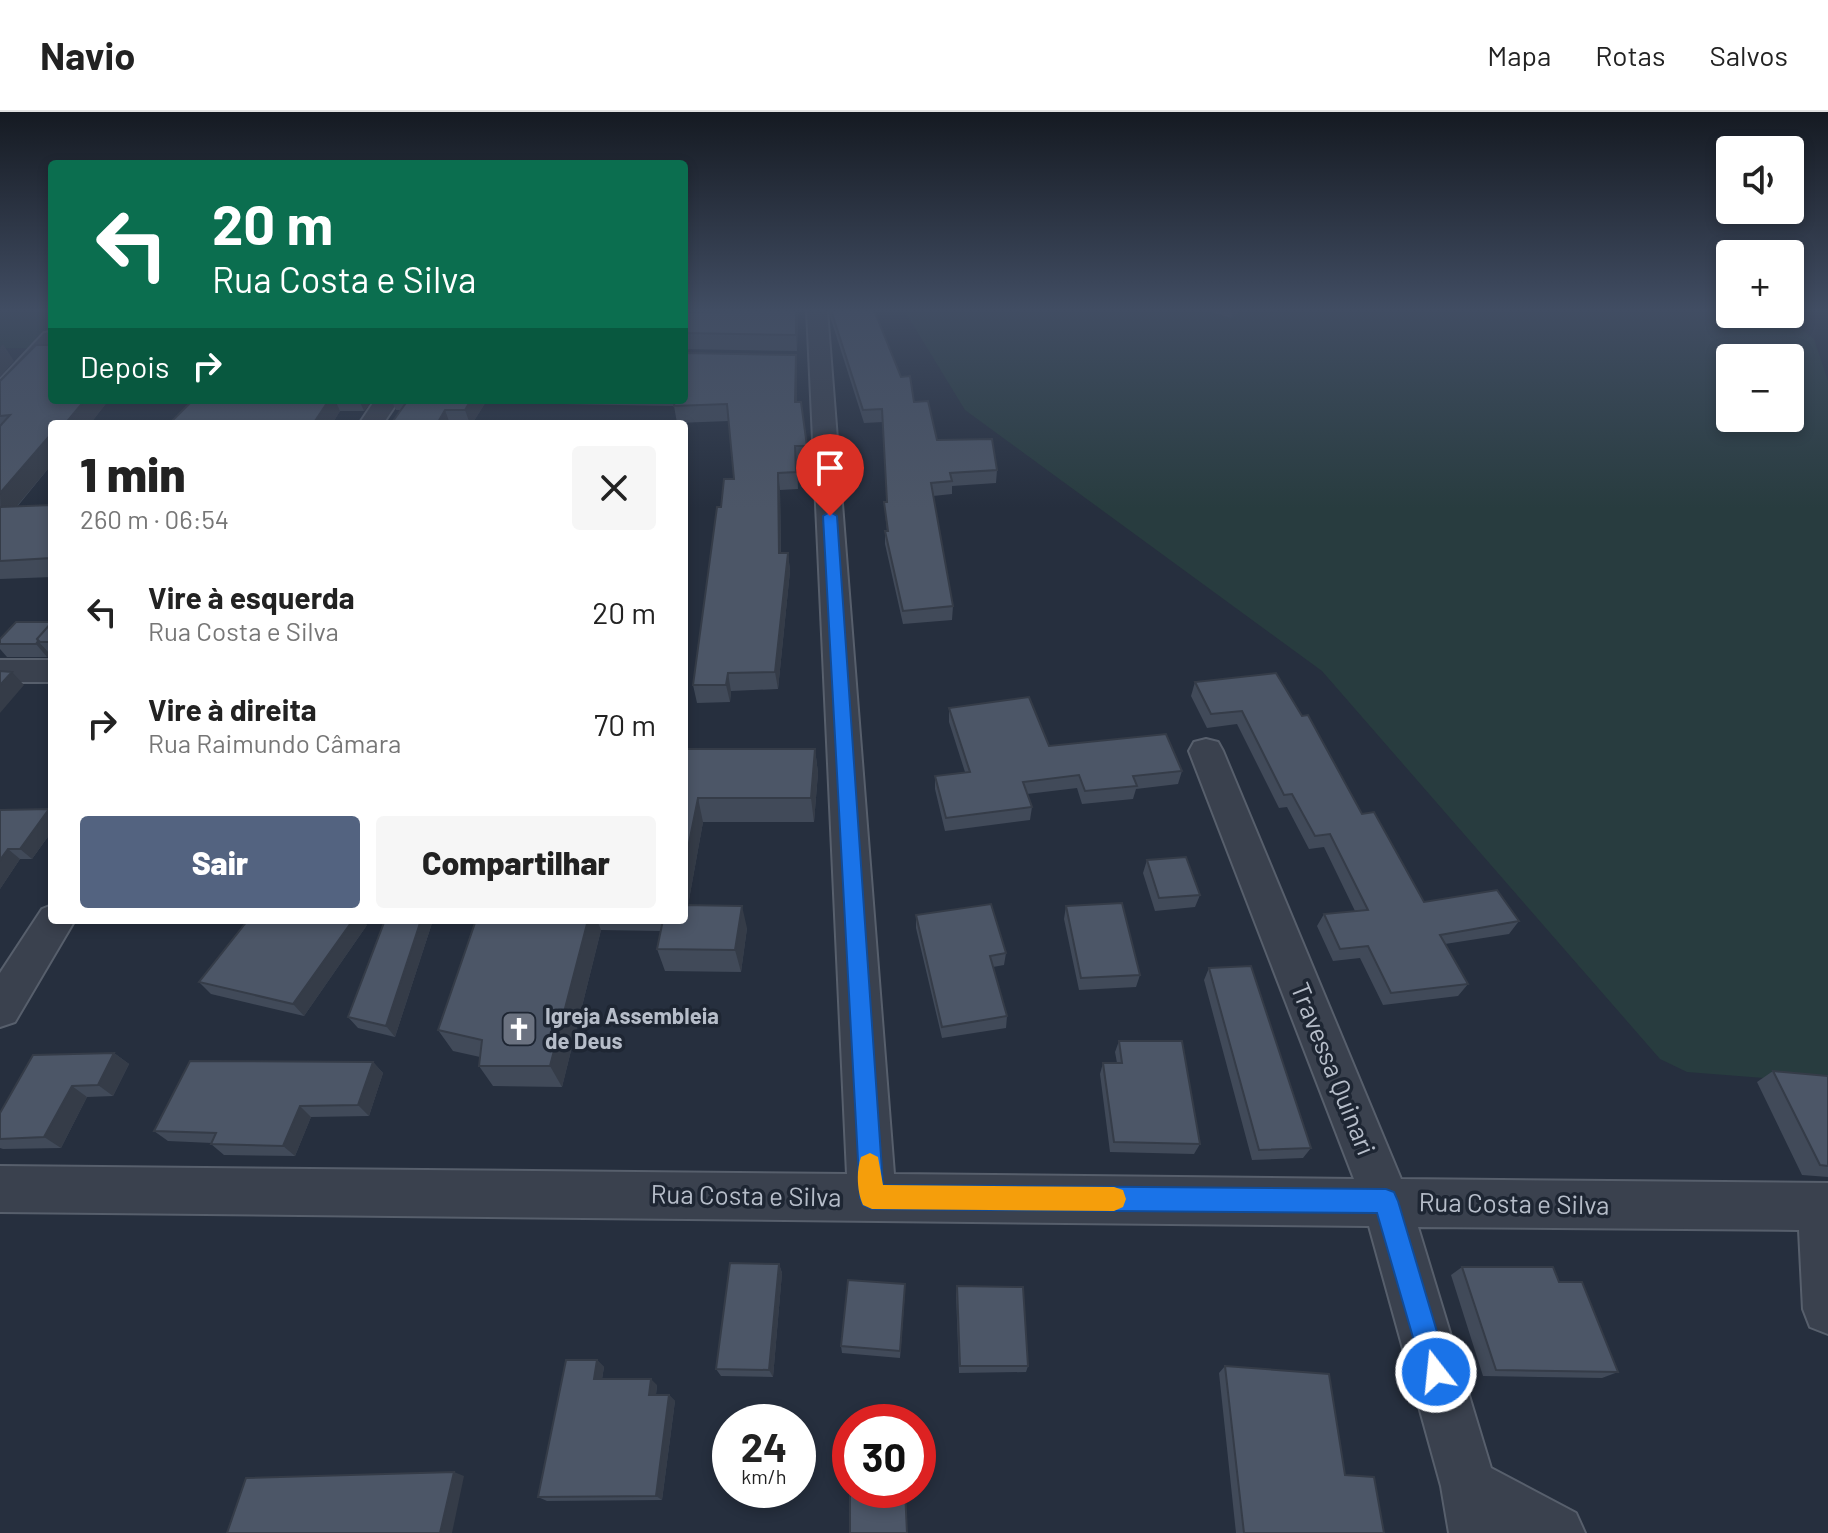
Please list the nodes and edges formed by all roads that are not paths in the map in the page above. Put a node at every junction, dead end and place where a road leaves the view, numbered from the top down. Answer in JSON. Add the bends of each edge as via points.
{"nodes":[{"id":1,"x":17,"y":376,"type":"edge"},
{"id":2,"x":814,"y":376,"type":"edge"},
{"id":3,"x":0,"y":393,"type":"edge"},
{"id":4,"x":0,"y":671,"type":"edge"},
{"id":5,"x":48,"y":671,"type":"edge"},
{"id":6,"x":1206,"y":751,"type":"dead end"},
{"id":7,"x":53,"y":924,"type":"edge"},
{"id":8,"x":0,"y":1009,"type":"edge"},
{"id":9,"x":0,"y":1189,"type":"edge"},
{"id":10,"x":872,"y":1197,"type":"junction"},
{"id":11,"x":1386,"y":1201,"type":"junction"},
{"id":12,"x":1824,"y":1207,"type":"edge"},
{"id":13,"x":1828,"y":1309,"type":"edge"},
{"id":14,"x":1474,"y":1510,"type":"edge"},
{"id":15,"x":1556,"y":1533,"type":"edge"}],
"edges":[{"from":1,"to":3,"type":"street"},
{"from":2,"to":10,"type":"street"},
{"from":4,"to":5,"type":"street"},
{"from":6,"to":11,"type":"street","name":"Travessa Quinari"},
{"from":7,"to":8,"type":"street"},
{"from":9,"to":10,"type":"street","name":"Rua Costa e Silva"},
{"from":10,"to":11,"type":"street","name":"Rua Costa e Silva"},
{"from":11,"to":12,"type":"street","name":"Rua Costa e Silva"},
{"from":11,"to":14,"type":"street","name":"Travessa Quinari"},
{"from":12,"to":13,"type":"street"},
{"from":14,"to":15,"type":"street"}]}
